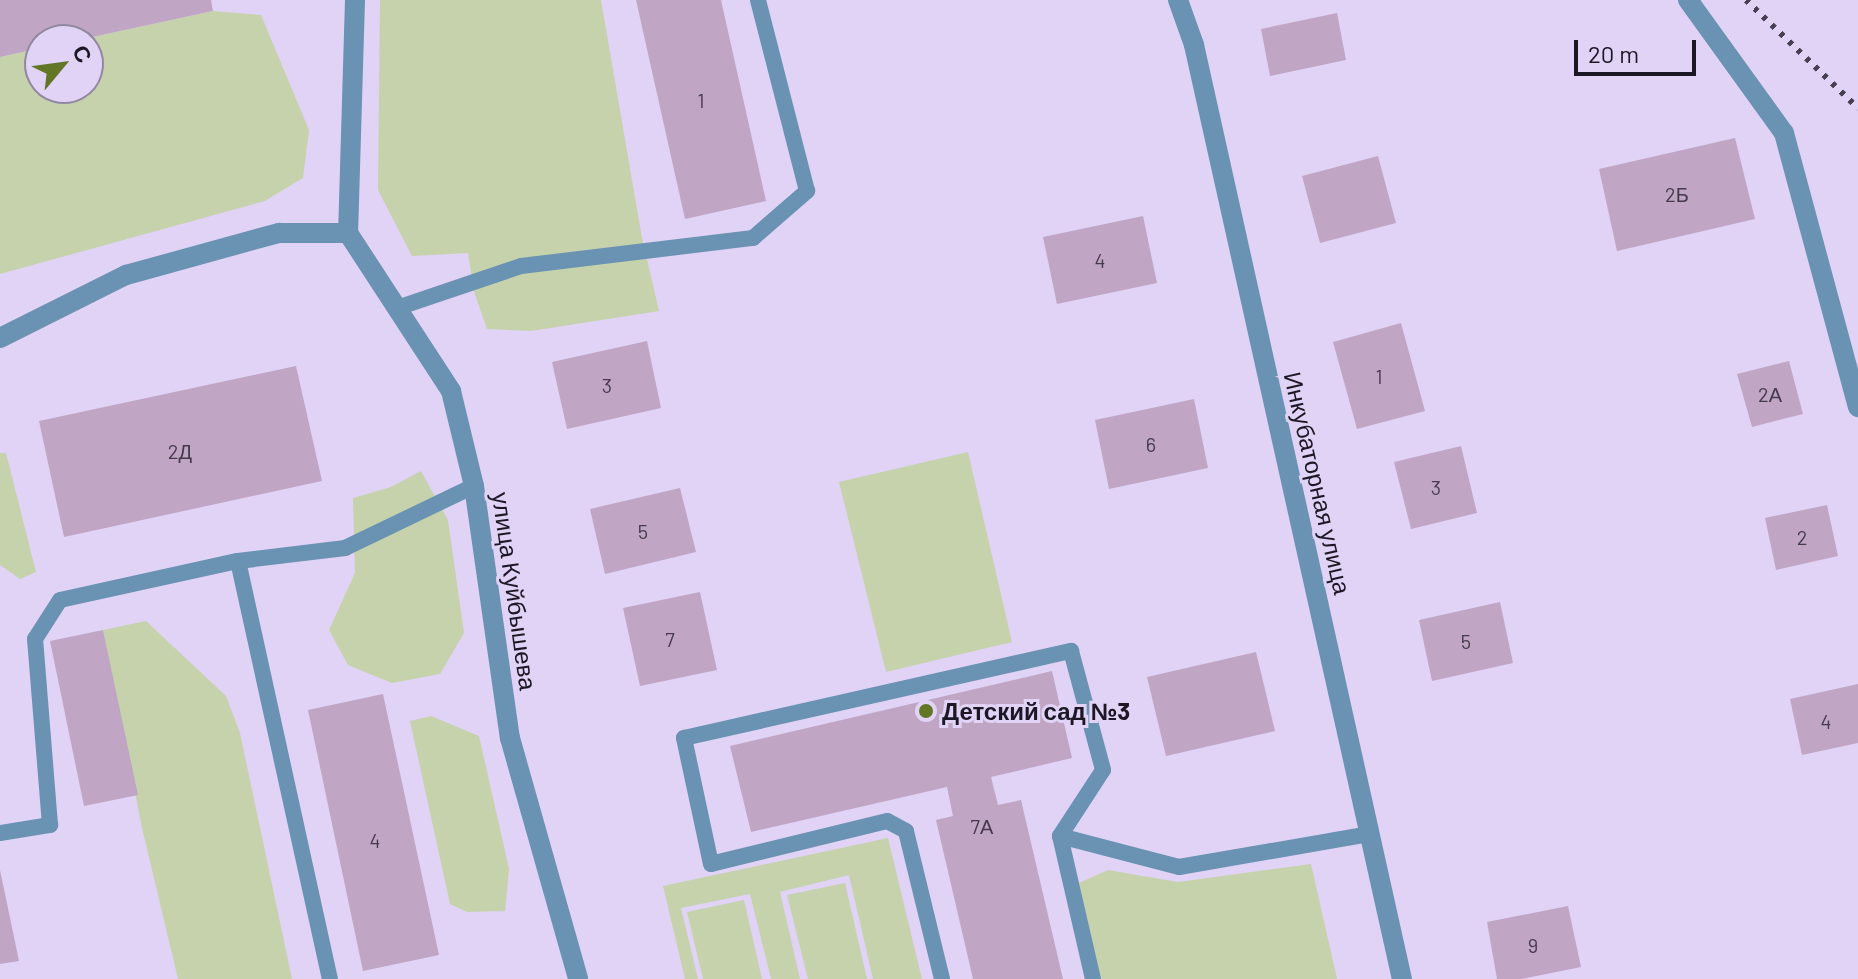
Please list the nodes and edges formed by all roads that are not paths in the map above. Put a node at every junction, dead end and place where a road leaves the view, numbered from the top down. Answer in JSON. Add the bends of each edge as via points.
{"nodes":[{"id":1,"x":355,"y":0,"type":"edge"},
{"id":2,"x":758,"y":0,"type":"edge"},
{"id":3,"x":1178,"y":0,"type":"edge"},
{"id":4,"x":1688,"y":0,"type":"edge"},
{"id":5,"x":348,"y":233,"type":"junction"},
{"id":6,"x":397,"y":308,"type":"junction"},
{"id":7,"x":0,"y":338,"type":"edge"},
{"id":8,"x":1858,"y":407,"type":"edge"},
{"id":9,"x":474,"y":486,"type":"junction"},
{"id":10,"x":238,"y":561,"type":"junction"},
{"id":11,"x":0,"y":833,"type":"edge"},
{"id":12,"x":1370,"y":834,"type":"junction"},
{"id":13,"x":1060,"y":836,"type":"junction"},
{"id":14,"x":575,"y":978,"type":"edge"},
{"id":15,"x":330,"y":979,"type":"edge"},
{"id":16,"x":942,"y":979,"type":"edge"},
{"id":17,"x":1093,"y":979,"type":"edge"},
{"id":18,"x":1402,"y":979,"type":"edge"}],
"edges":[{"from":1,"to":5,"type":"street"},
{"from":2,"to":6,"type":"lane","via":[[807,191],[764,229],[753,238],[521,266]]},
{"from":3,"to":12,"type":"street","name":"Инкубаторная улица","via":[[1194,45]]},
{"from":4,"to":8,"type":"street","via":[[1784,133]]},
{"from":5,"to":6,"type":"street","name":"улица Куйбышева"},
{"from":5,"to":7,"type":"street","via":[[279,233],[126,275]]},
{"from":6,"to":9,"type":"street","name":"улица Куйбышева","via":[[451,391]]},
{"from":9,"to":10,"type":"lane","via":[[345,548]]},
{"from":9,"to":14,"type":"street","name":"улица Куйбышева","via":[[510,738]]},
{"from":10,"to":11,"type":"lane","via":[[60,600],[35,639],[50,825]]},
{"from":10,"to":15,"type":"lane"},
{"from":12,"to":13,"type":"lane","via":[[1179,867]]},
{"from":12,"to":18,"type":"street","name":"Инкубаторная улица"},
{"from":13,"to":16,"type":"lane","via":[[1103,770],[1071,651],[684,738],[711,864],[887,821],[906,831]]},
{"from":13,"to":17,"type":"lane"}]}
